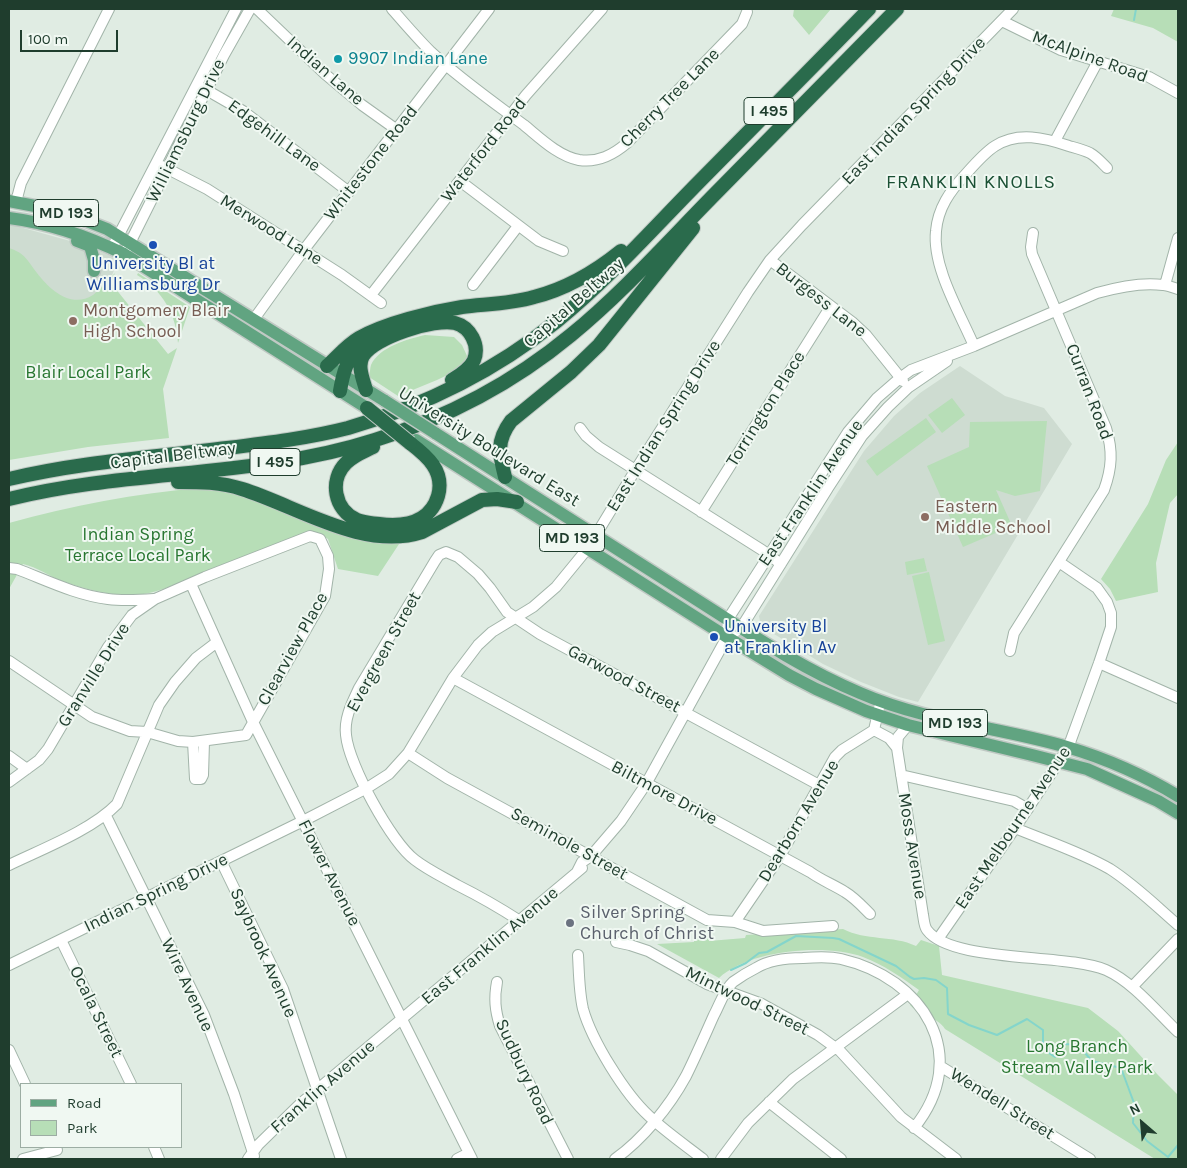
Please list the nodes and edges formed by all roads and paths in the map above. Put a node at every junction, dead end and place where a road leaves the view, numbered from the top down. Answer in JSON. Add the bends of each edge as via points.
{"nodes":[{"id":1,"x":109,"y":9,"type":"edge"},
{"id":2,"x":236,"y":9,"type":"edge"},
{"id":3,"x":250,"y":9,"type":"edge"},
{"id":4,"x":257,"y":9,"type":"edge"},
{"id":5,"x":392,"y":9,"type":"edge"},
{"id":6,"x":489,"y":9,"type":"edge"},
{"id":7,"x":602,"y":9,"type":"edge"},
{"id":8,"x":869,"y":9,"type":"edge"},
{"id":9,"x":897,"y":9,"type":"edge"},
{"id":10,"x":1013,"y":9,"type":"edge"},
{"id":11,"x":747,"y":12,"type":"dead end"},
{"id":12,"x":1002,"y":21,"type":"junction"},
{"id":13,"x":1098,"y":61,"type":"junction"},
{"id":14,"x":446,"y":66,"type":"junction"},
{"id":15,"x":196,"y":85,"type":"junction"},
{"id":16,"x":207,"y":90,"type":"junction"},
{"id":17,"x":1178,"y":93,"type":"edge"},
{"id":18,"x":510,"y":115,"type":"junction"},
{"id":19,"x":397,"y":130,"type":"junction"},
{"id":20,"x":1055,"y":141,"type":"junction"},
{"id":21,"x":157,"y":164,"type":"junction"},
{"id":22,"x":1107,"y":168,"type":"dead end"},
{"id":23,"x":167,"y":169,"type":"junction"},
{"id":24,"x":730,"y":179,"type":"junction"},
{"id":25,"x":460,"y":181,"type":"junction"},
{"id":26,"x":349,"y":192,"type":"junction"},
{"id":27,"x":12,"y":201,"type":"edge"},
{"id":28,"x":669,"y":213,"type":"junction"},
{"id":29,"x":9,"y":218,"type":"edge"},
{"id":30,"x":518,"y":226,"type":"junction"},
{"id":31,"x":61,"y":229,"type":"junction"},
{"id":32,"x":1033,"y":234,"type":"dead end"},
{"id":33,"x":1178,"y":238,"type":"edge"},
{"id":34,"x":125,"y":239,"type":"junction"},
{"id":35,"x":118,"y":251,"type":"junction"},
{"id":36,"x":303,"y":251,"type":"junction"},
{"id":37,"x":563,"y":252,"type":"dead end"},
{"id":38,"x":770,"y":260,"type":"junction"},
{"id":39,"x":94,"y":271,"type":"dead end"},
{"id":40,"x":473,"y":285,"type":"dead end"},
{"id":41,"x":1165,"y":285,"type":"junction"},
{"id":42,"x":1178,"y":289,"type":"edge"},
{"id":43,"x":371,"y":295,"type":"junction"},
{"id":44,"x":381,"y":303,"type":"dead end"},
{"id":45,"x":831,"y":306,"type":"junction"},
{"id":46,"x":1056,"y":311,"type":"junction"},
{"id":47,"x":254,"y":319,"type":"junction"},
{"id":48,"x":394,"y":324,"type":"junction"},
{"id":49,"x":974,"y":346,"type":"junction"},
{"id":50,"x":327,"y":366,"type":"junction"},
{"id":51,"x":343,"y":376,"type":"junction"},
{"id":52,"x":900,"y":378,"type":"junction"},
{"id":53,"x":909,"y":388,"type":"junction"},
{"id":54,"x":340,"y":390,"type":"junction"},
{"id":55,"x":366,"y":390,"type":"junction"},
{"id":56,"x":367,"y":408,"type":"joint"},
{"id":57,"x":457,"y":408,"type":"junction"},
{"id":58,"x":404,"y":409,"type":"junction"},
{"id":59,"x":580,"y":428,"type":"dead end"},
{"id":60,"x":413,"y":441,"type":"junction"},
{"id":61,"x":636,"y":469,"type":"junction"},
{"id":62,"x":505,"y":478,"type":"junction"},
{"id":63,"x":9,"y":479,"type":"edge"},
{"id":64,"x":85,"y":485,"type":"junction"},
{"id":65,"x":9,"y":498,"type":"edge"},
{"id":66,"x":517,"y":502,"type":"junction"},
{"id":67,"x":701,"y":512,"type":"junction"},
{"id":68,"x":596,"y":536,"type":"junction"},
{"id":69,"x":324,"y":545,"type":"joint"},
{"id":70,"x":588,"y":548,"type":"junction"},
{"id":71,"x":446,"y":552,"type":"joint"},
{"id":72,"x":770,"y":555,"type":"junction"},
{"id":73,"x":1059,"y":562,"type":"junction"},
{"id":74,"x":781,"y":564,"type":"junction"},
{"id":75,"x":9,"y":568,"type":"edge"},
{"id":76,"x":191,"y":584,"type":"junction"},
{"id":77,"x":155,"y":599,"type":"junction"},
{"id":78,"x":514,"y":617,"type":"junction"},
{"id":79,"x":728,"y":620,"type":"junction"},
{"id":80,"x":741,"y":628,"type":"junction"},
{"id":81,"x":727,"y":636,"type":"junction"},
{"id":82,"x":217,"y":642,"type":"junction"},
{"id":83,"x":1010,"y":651,"type":"dead end"},
{"id":84,"x":9,"y":661,"type":"edge"},
{"id":85,"x":1100,"y":663,"type":"junction"},
{"id":86,"x":453,"y":678,"type":"junction"},
{"id":87,"x":1178,"y":698,"type":"edge"},
{"id":88,"x":881,"y":701,"type":"junction"},
{"id":89,"x":75,"y":706,"type":"junction"},
{"id":90,"x":686,"y":713,"type":"junction"},
{"id":91,"x":877,"y":714,"type":"junction"},
{"id":92,"x":253,"y":722,"type":"junction"},
{"id":93,"x":908,"y":725,"type":"junction"},
{"id":94,"x":874,"y":730,"type":"junction"},
{"id":95,"x":147,"y":732,"type":"junction"},
{"id":96,"x":193,"y":742,"type":"junction"},
{"id":97,"x":204,"y":742,"type":"junction"},
{"id":98,"x":897,"y":748,"type":"junction"},
{"id":99,"x":1068,"y":748,"type":"junction"},
{"id":100,"x":408,"y":753,"type":"junction"},
{"id":101,"x":9,"y":756,"type":"edge"},
{"id":102,"x":1059,"y":762,"type":"junction"},
{"id":103,"x":27,"y":769,"type":"junction"},
{"id":104,"x":901,"y":775,"type":"junction"},
{"id":105,"x":9,"y":782,"type":"edge"},
{"id":106,"x":646,"y":784,"type":"junction"},
{"id":107,"x":819,"y":785,"type":"junction"},
{"id":108,"x":367,"y":788,"type":"junction"},
{"id":109,"x":1178,"y":796,"type":"edge"},
{"id":110,"x":1028,"y":809,"type":"junction"},
{"id":111,"x":1178,"y":813,"type":"edge"},
{"id":112,"x":106,"y":816,"type":"junction"},
{"id":113,"x":303,"y":821,"type":"junction"},
{"id":114,"x":1015,"y":828,"type":"junction"},
{"id":115,"x":591,"y":856,"type":"junction"},
{"id":116,"x":780,"y":856,"type":"junction"},
{"id":117,"x":221,"y":861,"type":"junction"},
{"id":118,"x":9,"y":865,"type":"edge"},
{"id":119,"x":146,"y":899,"type":"junction"},
{"id":120,"x":870,"y":914,"type":"dead end"},
{"id":121,"x":520,"y":921,"type":"junction"},
{"id":122,"x":738,"y":924,"type":"junction"},
{"id":123,"x":1178,"y":925,"type":"edge"},
{"id":124,"x":833,"y":926,"type":"dead end"},
{"id":125,"x":938,"y":939,"type":"junction"},
{"id":126,"x":1178,"y":939,"type":"edge"},
{"id":127,"x":61,"y":940,"type":"junction"},
{"id":128,"x":616,"y":942,"type":"dead end"},
{"id":129,"x":578,"y":956,"type":"dead end"},
{"id":130,"x":9,"y":965,"type":"edge"},
{"id":131,"x":498,"y":982,"type":"dead end"},
{"id":132,"x":1132,"y":987,"type":"junction"},
{"id":133,"x":726,"y":992,"type":"junction"},
{"id":134,"x":908,"y":994,"type":"junction"},
{"id":135,"x":402,"y":1020,"type":"junction"},
{"id":136,"x":1178,"y":1032,"type":"edge"},
{"id":137,"x":835,"y":1048,"type":"junction"},
{"id":138,"x":9,"y":1050,"type":"edge"},
{"id":139,"x":940,"y":1066,"type":"junction"},
{"id":140,"x":25,"y":1083,"type":"edge"},
{"id":141,"x":131,"y":1083,"type":"edge"},
{"id":142,"x":318,"y":1091,"type":"junction"},
{"id":143,"x":769,"y":1102,"type":"junction"},
{"id":144,"x":654,"y":1120,"type":"junction"},
{"id":145,"x":914,"y":1128,"type":"junction"},
{"id":146,"x":57,"y":1152,"type":"edge"},
{"id":147,"x":471,"y":1156,"type":"edge"},
{"id":148,"x":251,"y":1158,"type":"edge"},
{"id":149,"x":23,"y":1159,"type":"edge"},
{"id":150,"x":341,"y":1159,"type":"edge"},
{"id":151,"x":457,"y":1159,"type":"edge"},
{"id":152,"x":568,"y":1159,"type":"edge"},
{"id":153,"x":615,"y":1159,"type":"edge"},
{"id":154,"x":703,"y":1159,"type":"edge"},
{"id":155,"x":721,"y":1159,"type":"edge"},
{"id":156,"x":841,"y":1159,"type":"edge"},
{"id":157,"x":956,"y":1159,"type":"edge"},
{"id":158,"x":1090,"y":1159,"type":"edge"}],
"edges":[{"from":1,"to":27,"type":"street"},
{"from":2,"to":15,"type":"street","name":"Williamsburg Drive"},
{"from":3,"to":16,"type":"street","name":"Williamsburg Drive"},
{"from":4,"to":19,"type":"street","name":"Indian Lane","via":[[325,74]]},
{"from":5,"to":14,"type":"street","name":"Cherry Tree Lane"},
{"from":6,"to":14,"type":"street","name":"Whitestone Road"},
{"from":7,"to":18,"type":"street","name":"Waterford Road"},
{"from":8,"to":28,"type":"highway","name":"Capital Beltway","number":"I 495"},
{"from":9,"to":24,"type":"highway","name":"Capital Beltway","number":"I 495"},
{"from":10,"to":12,"type":"street","name":"East Indian Spring Drive"},
{"from":11,"to":18,"type":"street","name":"Cherry Tree Lane","via":[[742,24],[711,58],[627,143],[607,157],[588,160],[569,157]]},
{"from":12,"to":13,"type":"street","name":"McAlpine Road","via":[[1061,50]]},
{"from":12,"to":38,"type":"street","name":"East Indian Spring Drive"},
{"from":13,"to":17,"type":"street","name":"McAlpine Road","via":[[1149,77]]},
{"from":13,"to":20,"type":"street"},
{"from":14,"to":18,"type":"street","name":"Cherry Tree Lane"},
{"from":14,"to":19,"type":"street","name":"Whitestone Road"},
{"from":15,"to":16,"type":"street","name":"Edgehill Lane"},
{"from":15,"to":21,"type":"street","name":"Williamsburg Drive"},
{"from":16,"to":23,"type":"street","name":"Williamsburg Drive"},
{"from":16,"to":26,"type":"street","name":"Edgehill Lane","via":[[243,111]]},
{"from":18,"to":25,"type":"street","name":"Waterford Road"},
{"from":19,"to":26,"type":"street","name":"Whitestone Road"},
{"from":20,"to":22,"type":"street","via":[[1088,152]]},
{"from":20,"to":49,"type":"street","via":[[1031,136],[1012,138],[995,145],[951,190],[938,218],[937,259]]},
{"from":21,"to":23,"type":"street","name":"Merwood Lane"},
{"from":21,"to":34,"type":"street","name":"Williamsburg Drive"},
{"from":23,"to":34,"type":"street","name":"Williamsburg Drive"},
{"from":23,"to":36,"type":"street","name":"Merwood Lane","via":[[207,189]]},
{"from":24,"to":57,"type":"highway","name":"Capital Beltway","number":"I 495","via":[[625,286],[571,335],[517,375]]},
{"from":24,"to":62,"type":"highway","via":[[599,345],[566,377],[511,421],[499,449]]},
{"from":25,"to":30,"type":"street"},
{"from":25,"to":43,"type":"street","name":"Waterford Road"},
{"from":26,"to":36,"type":"street","name":"Whitestone Road"},
{"from":27,"to":34,"type":"main road","name":"University Boulevard East","number":"MD 193","via":[[61,211]]},
{"from":28,"to":48,"type":"highway","via":[[607,262],[566,286],[534,297],[437,311]]},
{"from":28,"to":58,"type":"highway","name":"Capital Beltway","number":"I 495","via":[[575,306],[530,342],[481,373]]},
{"from":29,"to":31,"type":"main road","number":"MD 193"},
{"from":30,"to":37,"type":"street"},
{"from":30,"to":40,"type":"street"},
{"from":31,"to":35,"type":"main road","number":"MD 193","via":[[87,236]]},
{"from":31,"to":39,"type":"main road","via":[[73,239],[90,246]]},
{"from":32,"to":46,"type":"street","name":"Curran Road","via":[[1032,254]]},
{"from":33,"to":41,"type":"street"},
{"from":34,"to":35,"type":"street","name":"Williamsburg Drive"},
{"from":34,"to":47,"type":"main road","name":"University Boulevard East","number":"MD 193"},
{"from":35,"to":54,"type":"main road","number":"MD 193"},
{"from":36,"to":43,"type":"street","name":"Merwood Lane"},
{"from":36,"to":47,"type":"street","name":"Whitestone Road"},
{"from":38,"to":45,"type":"street","name":"Burgess Lane"},
{"from":38,"to":61,"type":"street","name":"East Indian Spring Drive"},
{"from":41,"to":42,"type":"street","name":"East Franklin Avenue"},
{"from":41,"to":46,"type":"street","name":"East Franklin Avenue","via":[[1115,288]]},
{"from":43,"to":44,"type":"street","name":"Merwood Lane"},
{"from":45,"to":52,"type":"street","name":"Burgess Lane","via":[[866,336]]},
{"from":45,"to":67,"type":"street","name":"Torrington Place"},
{"from":46,"to":49,"type":"street","name":"East Franklin Avenue"},
{"from":46,"to":73,"type":"street","name":"Curran Road","via":[[1106,428],[1111,459],[1104,490]]},
{"from":47,"to":50,"type":"main road","name":"University Boulevard East","number":"MD 193"},
{"from":48,"to":50,"type":"highway","via":[[360,338]]},
{"from":48,"to":51,"type":"highway","via":[[354,351]]},
{"from":49,"to":52,"type":"street","name":"East Franklin Avenue","via":[[911,370]]},
{"from":49,"to":53,"type":"street","name":"East Franklin Avenue"},
{"from":50,"to":51,"type":"main road","name":"University Boulevard East","number":"MD 193"},
{"from":51,"to":54,"type":"highway"},
{"from":51,"to":55,"type":"main road","name":"University Boulevard East","number":"MD 193"},
{"from":52,"to":53,"type":"street","name":"Burgess Lane"},
{"from":52,"to":72,"type":"street","name":"East Franklin Avenue","via":[[877,398],[848,432]]},
{"from":53,"to":74,"type":"street","name":"East Franklin Avenue","via":[[862,436]]},
{"from":54,"to":56,"type":"main road","number":"MD 193"},
{"from":55,"to":58,"type":"highway","via":[[361,363],[363,356],[374,346],[400,333],[428,325],[454,323],[463,327],[474,340],[476,350],[469,368]]},
{"from":55,"to":62,"type":"main road","name":"University Boulevard East","number":"MD 193","bridge":true},
{"from":56,"to":60,"type":"highway","bridge":true},
{"from":57,"to":60,"type":"highway","via":[[359,454],[345,464],[340,470],[336,488],[339,503],[350,516],[365,522],[400,526],[418,521],[433,507],[440,488],[438,473]]},
{"from":57,"to":64,"type":"highway","name":"Capital Beltway","number":"I 495","via":[[416,426],[320,454]]},
{"from":58,"to":63,"type":"highway","name":"Capital Beltway","number":"I 495","via":[[348,428],[302,438]]},
{"from":59,"to":61,"type":"street","via":[[599,447]]},
{"from":60,"to":66,"type":"main road","name":"University Boulevard East","number":"MD 193"},
{"from":61,"to":67,"type":"street"},
{"from":61,"to":68,"type":"street","name":"East Indian Spring Drive"},
{"from":62,"to":68,"type":"main road","name":"University Boulevard East","number":"MD 193"},
{"from":64,"to":65,"type":"highway","name":"Capital Beltway","number":"I 495"},
{"from":64,"to":66,"type":"highway","via":[[226,484],[348,529],[400,536],[422,532],[482,500]]},
{"from":66,"to":70,"type":"main road","name":"University Boulevard East","number":"MD 193"},
{"from":67,"to":72,"type":"street"},
{"from":68,"to":70,"type":"street","name":"East Indian Spring Drive"},
{"from":68,"to":79,"type":"main road","name":"University Boulevard East","number":"MD 193"},
{"from":69,"to":76,"type":"street","name":"Granville Drive","via":[[320,539],[310,536]]},
{"from":69,"to":92,"type":"street","name":"Clearview Place","via":[[329,569],[325,596]]},
{"from":70,"to":78,"type":"street","name":"East Indian Spring Drive","via":[[556,587],[533,607]]},
{"from":70,"to":81,"type":"main road","name":"University Boulevard East","number":"MD 193"},
{"from":71,"to":78,"type":"street","name":"Garwood Street","via":[[458,557],[478,574]]},
{"from":71,"to":108,"type":"street","name":"Evergreen Street","via":[[435,561],[349,709],[347,741]]},
{"from":72,"to":74,"type":"street"},
{"from":72,"to":79,"type":"street","name":"East Franklin Avenue"},
{"from":73,"to":83,"type":"street","name":"Curran Road","via":[[1014,633]]},
{"from":73,"to":85,"type":"street","name":"East Melbourne Avenue","via":[[1097,588],[1107,602],[1111,627]]},
{"from":74,"to":80,"type":"street","name":"East Franklin Avenue"},
{"from":75,"to":77,"type":"street","via":[[106,599]]},
{"from":76,"to":77,"type":"street","name":"Granville Drive"},
{"from":76,"to":82,"type":"street","name":"Flower Avenue"},
{"from":77,"to":89,"type":"street","name":"Granville Drive","via":[[132,615],[121,628]]},
{"from":78,"to":86,"type":"street","name":"East Indian Spring Drive","via":[[478,645]]},
{"from":78,"to":90,"type":"street","name":"Garwood Street"},
{"from":79,"to":80,"type":"main road","name":"University Boulevard East","number":"MD 193"},
{"from":79,"to":81,"type":"street","name":"East Franklin Avenue"},
{"from":80,"to":81,"type":"street","name":"East Franklin Avenue"},
{"from":80,"to":88,"type":"main road","name":"University Boulevard East","number":"MD 193","via":[[808,669]]},
{"from":81,"to":90,"type":"street","name":"East Franklin Avenue"},
{"from":81,"to":91,"type":"main road","name":"University Boulevard East","number":"MD 193","via":[[789,675]]},
{"from":82,"to":92,"type":"street","name":"Flower Avenue"},
{"from":82,"to":95,"type":"street","via":[[196,658],[175,682]]},
{"from":84,"to":89,"type":"street"},
{"from":85,"to":87,"type":"street"},
{"from":85,"to":99,"type":"street","name":"East Melbourne Avenue"},
{"from":86,"to":100,"type":"street","name":"East Indian Spring Drive"},
{"from":86,"to":106,"type":"street","name":"Biltmore Drive"},
{"from":88,"to":91,"type":"street"},
{"from":88,"to":99,"type":"main road","name":"University Boulevard East","number":"MD 193","via":[[939,719]]},
{"from":89,"to":95,"type":"street","via":[[106,723],[130,731]]},
{"from":89,"to":103,"type":"street","name":"Granville Drive","via":[[48,749]]},
{"from":90,"to":106,"type":"street","name":"East Franklin Avenue"},
{"from":90,"to":107,"type":"street","name":"Garwood Street"},
{"from":91,"to":93,"type":"main road","name":"University Boulevard East","number":"MD 193"},
{"from":91,"to":94,"type":"street"},
{"from":92,"to":97,"type":"street","name":"Clearview Place","via":[[246,735]]},
{"from":92,"to":113,"type":"street","name":"Flower Avenue"},
{"from":93,"to":98,"type":"street","via":[[898,737]]},
{"from":93,"to":102,"type":"main road","name":"University Boulevard East","number":"MD 193"},
{"from":94,"to":98,"type":"street","via":[[889,738]]},
{"from":94,"to":107,"type":"street","name":"Dearborn Avenue","via":[[842,750]]},
{"from":95,"to":96,"type":"street"},
{"from":95,"to":112,"type":"street","via":[[117,804]]},
{"from":96,"to":97,"type":"street"},
{"from":96,"to":97,"type":"street","via":[[194,779],[203,775]]},
{"from":98,"to":104,"type":"street","name":"Moss Avenue"},
{"from":99,"to":102,"type":"street","name":"East Melbourne Avenue"},
{"from":99,"to":109,"type":"main road","name":"University Boulevard East","number":"MD 193","via":[[1129,771]]},
{"from":100,"to":108,"type":"street","name":"East Indian Spring Drive","via":[[389,774]]},
{"from":100,"to":115,"type":"street","name":"Seminole Street","via":[[447,778]]},
{"from":101,"to":103,"type":"street"},
{"from":102,"to":110,"type":"street","name":"East Melbourne Avenue"},
{"from":102,"to":111,"type":"main road","name":"University Boulevard East","number":"MD 193","via":[[1086,769]]},
{"from":103,"to":105,"type":"street","name":"Granville Drive"},
{"from":104,"to":110,"type":"street","via":[[1014,801]]},
{"from":104,"to":125,"type":"street","name":"Moss Avenue","via":[[923,915],[927,930]]},
{"from":106,"to":115,"type":"street","name":"East Franklin Avenue","via":[[621,821]]},
{"from":106,"to":116,"type":"street","name":"Biltmore Drive"},
{"from":107,"to":116,"type":"street","name":"Dearborn Avenue"},
{"from":108,"to":113,"type":"street","name":"East Indian Spring Drive"},
{"from":108,"to":121,"type":"street","name":"Evergreen Street","via":[[394,838],[406,852],[432,871]]},
{"from":110,"to":114,"type":"street","name":"East Melbourne Avenue"},
{"from":112,"to":118,"type":"street"},
{"from":112,"to":119,"type":"street","name":"Wire Avenue"},
{"from":113,"to":117,"type":"street","name":"Indian Spring Drive"},
{"from":113,"to":135,"type":"street","name":"Flower Avenue"},
{"from":114,"to":123,"type":"street","via":[[1109,869],[1132,884]]},
{"from":114,"to":125,"type":"street","name":"East Melbourne Avenue"},
{"from":115,"to":121,"type":"street","name":"East Franklin Avenue"},
{"from":115,"to":122,"type":"street","name":"Seminole Street","via":[[707,920]]},
{"from":116,"to":120,"type":"street","name":"Biltmore Drive","via":[[846,893]]},
{"from":116,"to":122,"type":"street","name":"Dearborn Avenue"},
{"from":117,"to":119,"type":"street","name":"Indian Spring Drive"},
{"from":117,"to":142,"type":"street","name":"Saybrook Avenue","via":[[282,989]]},
{"from":119,"to":127,"type":"street","name":"Indian Spring Drive"},
{"from":119,"to":148,"type":"street","name":"Wire Avenue","via":[[204,1015],[234,1094]]},
{"from":121,"to":135,"type":"street","name":"East Franklin Avenue"},
{"from":122,"to":124,"type":"street","name":"Seminole Street","via":[[762,931]]},
{"from":125,"to":132,"type":"street","via":[[991,954],[1090,965],[1107,971]]},
{"from":126,"to":132,"type":"street"},
{"from":127,"to":130,"type":"street","name":"Indian Spring Drive"},
{"from":127,"to":141,"type":"street","name":"Ocala Street"},
{"from":128,"to":133,"type":"street","name":"Mintwood Street","via":[[648,951]]},
{"from":129,"to":144,"type":"street","via":[[581,998],[588,1021],[619,1079]]},
{"from":131,"to":152,"type":"street","name":"Sudbury Road","via":[[495,1008],[500,1026]]},
{"from":132,"to":136,"type":"street"},
{"from":133,"to":134,"type":"street","via":[[733,983],[757,967],[785,958],[812,957],[840,959],[864,967],[886,976]]},
{"from":133,"to":137,"type":"street","name":"Mintwood Street","via":[[762,1004]]},
{"from":133,"to":144,"type":"street","via":[[685,1078]]},
{"from":134,"to":137,"type":"street"},
{"from":134,"to":139,"type":"street","via":[[930,1021],[938,1044]]},
{"from":135,"to":142,"type":"street","name":"Franklin Avenue"},
{"from":135,"to":147,"type":"street","name":"Flower Avenue"},
{"from":137,"to":143,"type":"street","via":[[793,1079]]},
{"from":137,"to":145,"type":"street","name":"Mintwood Street"},
{"from":138,"to":140,"type":"street"},
{"from":139,"to":145,"type":"street","via":[[932,1102]]},
{"from":139,"to":158,"type":"street","name":"Wendell Street"},
{"from":142,"to":148,"type":"street","name":"Franklin Avenue","via":[[285,1119]]},
{"from":142,"to":150,"type":"street","name":"Saybrook Avenue"},
{"from":143,"to":155,"type":"street","via":[[748,1123]]},
{"from":143,"to":156,"type":"street"},
{"from":144,"to":153,"type":"street"},
{"from":144,"to":154,"type":"street"},
{"from":145,"to":157,"type":"street","name":"Mintwood Street"},
{"from":146,"to":149,"type":"street"},
{"from":147,"to":151,"type":"street"}]}
